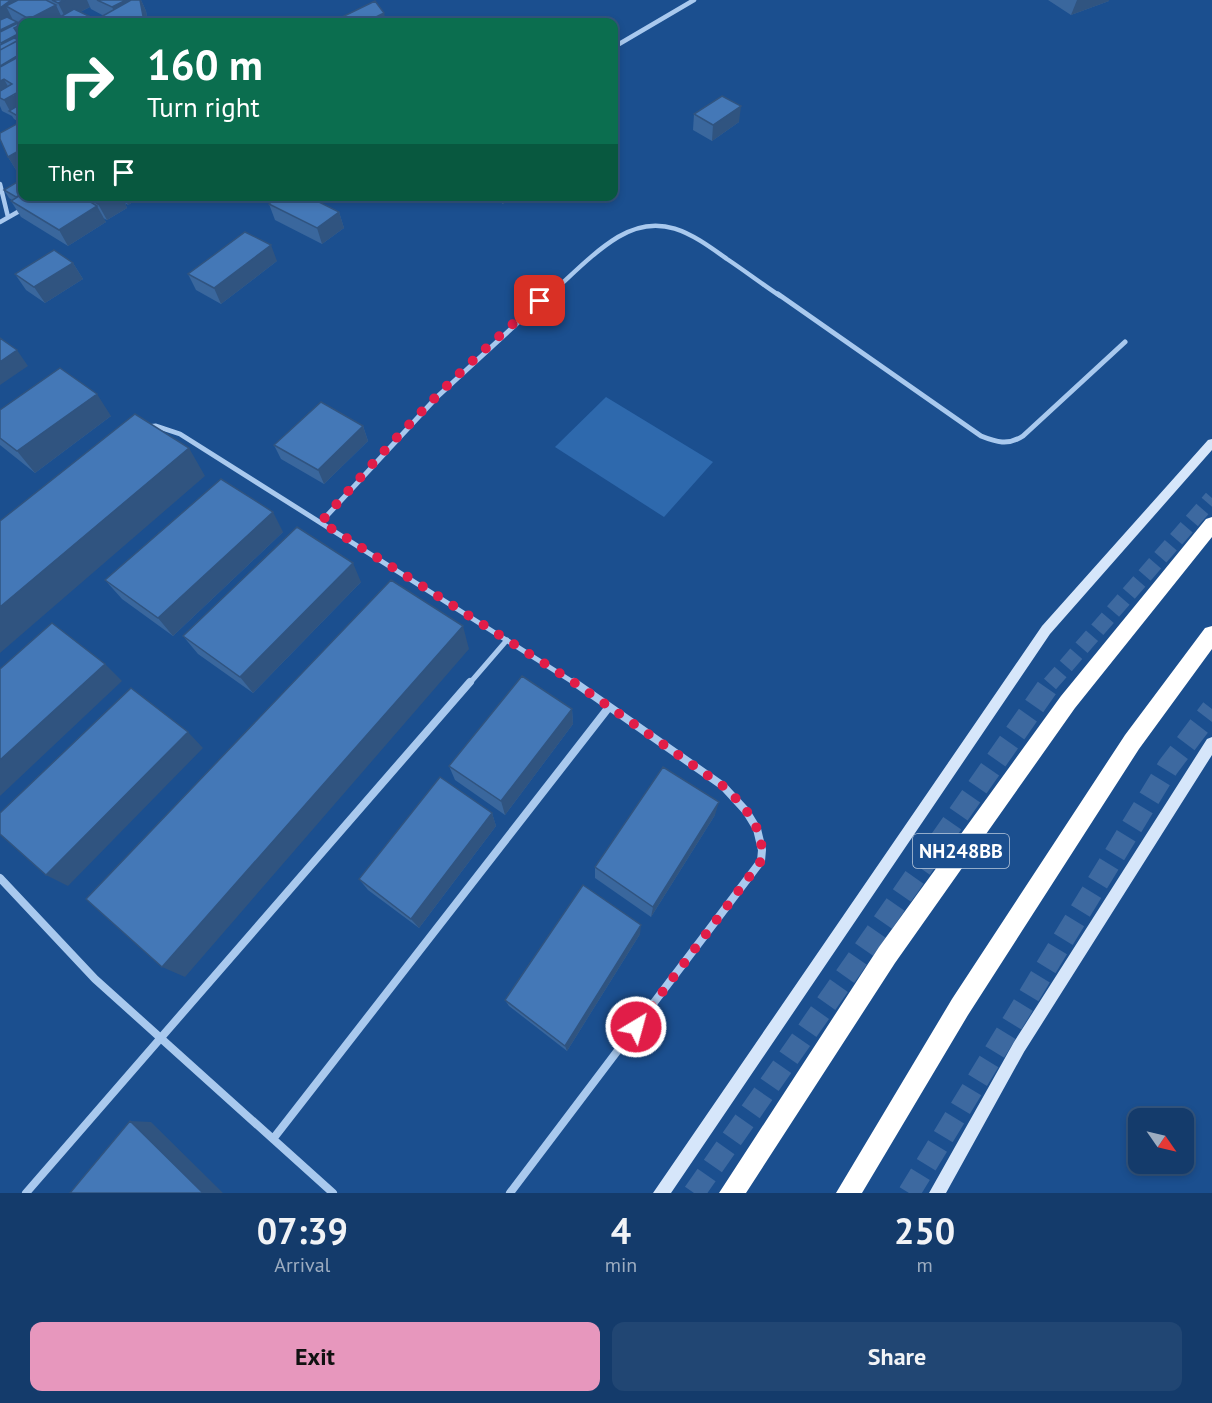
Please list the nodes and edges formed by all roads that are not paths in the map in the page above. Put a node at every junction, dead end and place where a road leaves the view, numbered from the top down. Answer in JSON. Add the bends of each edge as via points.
{"nodes":[{"id":1,"x":694,"y":0,"type":"edge"},
{"id":2,"x":618,"y":45,"type":"edge"},
{"id":3,"x":0,"y":184,"type":"edge"},
{"id":4,"x":26,"y":207,"type":"edge"},
{"id":5,"x":8,"y":217,"type":"junction"},
{"id":6,"x":0,"y":222,"type":"edge"},
{"id":7,"x":1125,"y":342,"type":"dead end"},
{"id":8,"x":136,"y":431,"type":"edge"},
{"id":9,"x":1212,"y":443,"type":"edge"},
{"id":10,"x":321,"y":522,"type":"junction"},
{"id":11,"x":1212,"y":524,"type":"edge"},
{"id":12,"x":1212,"y":634,"type":"edge"},
{"id":13,"x":507,"y":640,"type":"junction"},
{"id":14,"x":609,"y":707,"type":"junction"},
{"id":15,"x":1212,"y":743,"type":"edge"},
{"id":16,"x":0,"y":878,"type":"edge"},
{"id":17,"x":162,"y":1039,"type":"junction"},
{"id":18,"x":273,"y":1139,"type":"junction"},
{"id":19,"x":26,"y":1193,"type":"edge"},
{"id":20,"x":333,"y":1193,"type":"edge"},
{"id":21,"x":510,"y":1193,"type":"edge"},
{"id":22,"x":661,"y":1193,"type":"edge"},
{"id":23,"x":731,"y":1193,"type":"edge"},
{"id":24,"x":848,"y":1193,"type":"edge"},
{"id":25,"x":937,"y":1193,"type":"edge"}],
"edges":[{"from":1,"to":2,"type":"street"},
{"from":3,"to":5,"type":"street"},
{"from":4,"to":5,"type":"street"},
{"from":5,"to":6,"type":"street"},
{"from":7,"to":10,"type":"street","via":[[1023,436],[1016,441],[996,443],[694,236],[652,225],[637,228],[616,240],[508,328],[375,460]]},
{"from":8,"to":10,"type":"street","via":[[156,426],[180,434]]},
{"from":9,"to":22,"type":"street","via":[[1046,630]]},
{"from":10,"to":13,"type":"street"},
{"from":11,"to":23,"type":"highway","number":"NH248BB","via":[[1068,702],[887,956]]},
{"from":12,"to":24,"type":"highway","via":[[1126,752],[960,1007]]},
{"from":13,"to":14,"type":"street"},
{"from":13,"to":17,"type":"street"},
{"from":14,"to":18,"type":"street"},
{"from":14,"to":21,"type":"street","via":[[736,798],[758,830],[763,847],[761,861]]},
{"from":15,"to":25,"type":"street","via":[[1019,1047]]},
{"from":16,"to":17,"type":"street","via":[[95,979]]},
{"from":17,"to":18,"type":"street"},
{"from":17,"to":19,"type":"street"},
{"from":18,"to":20,"type":"street"}]}
